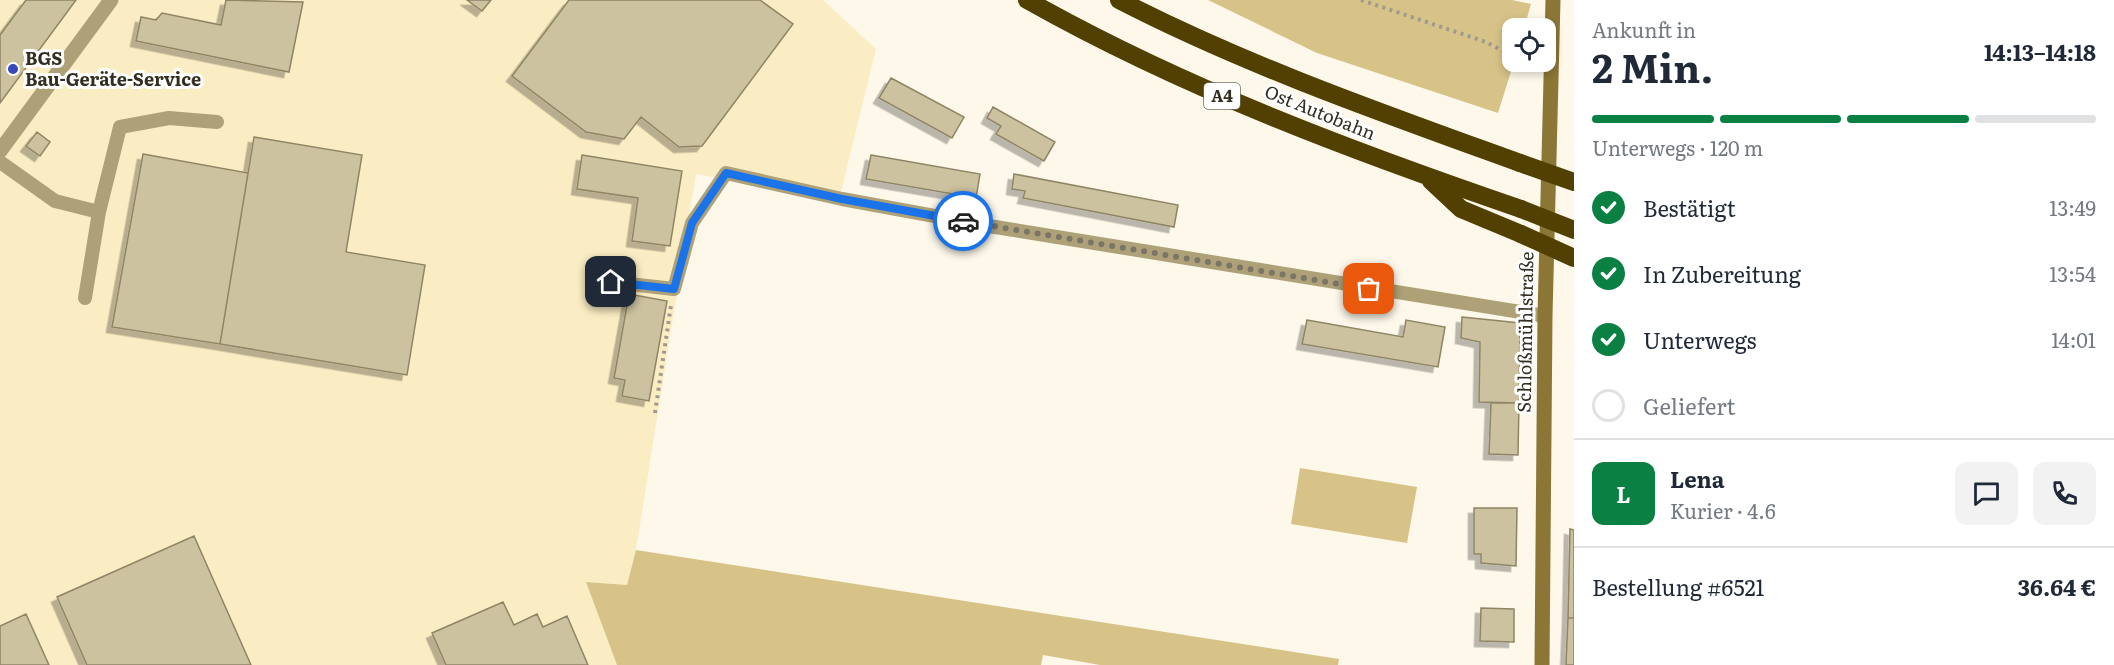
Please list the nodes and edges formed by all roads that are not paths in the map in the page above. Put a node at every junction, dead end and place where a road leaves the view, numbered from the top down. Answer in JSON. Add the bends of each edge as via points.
{"nodes":[{"id":1,"x":111,"y":0,"type":"edge"},
{"id":2,"x":1027,"y":0,"type":"edge"},
{"id":3,"x":1119,"y":0,"type":"edge"},
{"id":4,"x":1554,"y":0,"type":"edge"},
{"id":5,"x":217,"y":122,"type":"dead end"},
{"id":6,"x":0,"y":151,"type":"edge"},
{"id":7,"x":0,"y":162,"type":"edge"},
{"id":8,"x":1425,"y":176,"type":"junction"},
{"id":9,"x":1574,"y":182,"type":"edge"},
{"id":10,"x":99,"y":212,"type":"junction"},
{"id":11,"x":1574,"y":230,"type":"edge"},
{"id":12,"x":1574,"y":258,"type":"edge"},
{"id":13,"x":611,"y":282,"type":"dead end"},
{"id":14,"x":85,"y":297,"type":"dead end"},
{"id":15,"x":1545,"y":316,"type":"junction"},
{"id":16,"x":1542,"y":665,"type":"edge"}],
"edges":[{"from":1,"to":6,"type":"street"},
{"from":2,"to":8,"type":"highway","name":"Ost Autobahn","number":"A4","via":[[1233,101]]},
{"from":3,"to":9,"type":"highway","name":"Ost Autobahn","number":"A4","bridge":true,"via":[[1274,69]]},
{"from":4,"to":15,"type":"street","name":"Schloßmühlstraße"},
{"from":5,"to":10,"type":"lane","via":[[169,118],[120,126]]},
{"from":7,"to":10,"type":"lane","via":[[55,201]]},
{"from":8,"to":11,"type":"highway","name":"Ost Autobahn","number":"A4","bridge":true},
{"from":8,"to":12,"type":"highway","bridge":true,"via":[[1461,209]]},
{"from":10,"to":14,"type":"lane"},
{"from":13,"to":15,"type":"lane","via":[[674,289],[692,223],[726,173],[989,226]]},
{"from":15,"to":16,"type":"street","name":"Schloßmühlstraße"}]}
